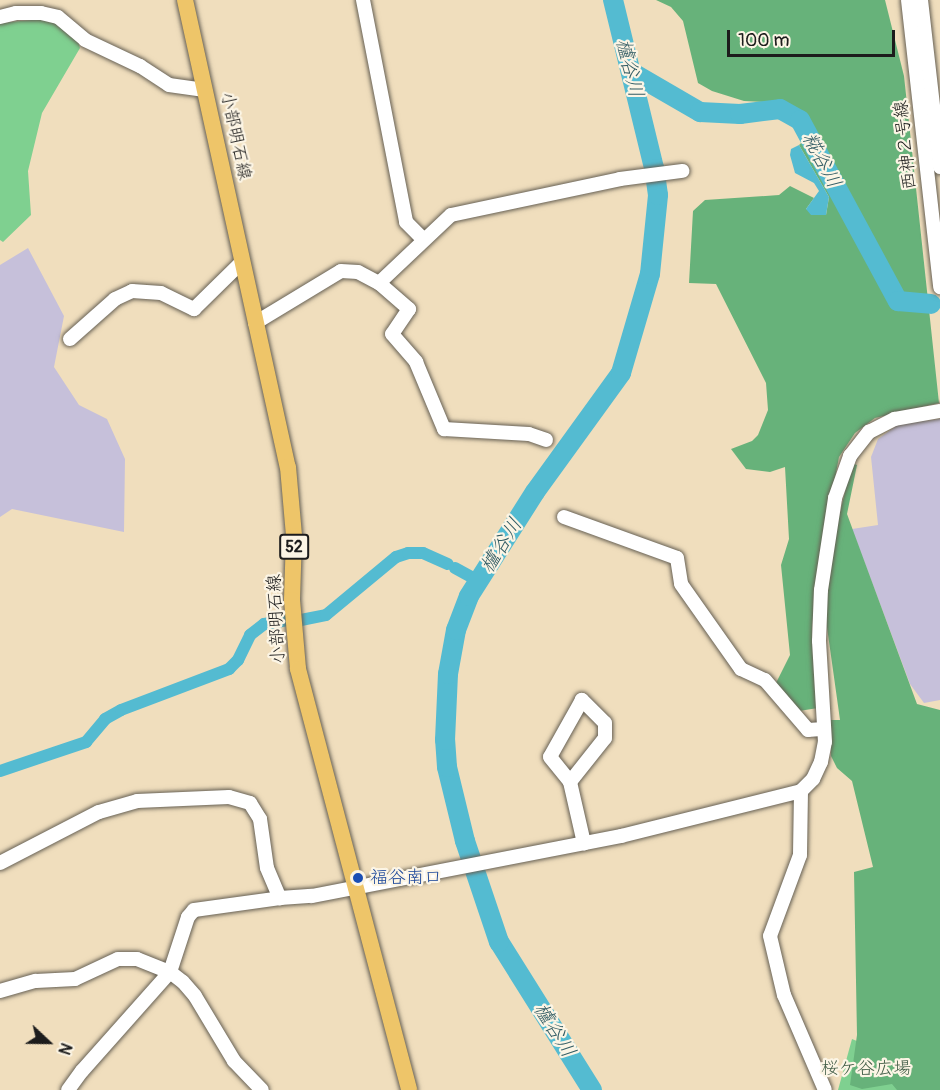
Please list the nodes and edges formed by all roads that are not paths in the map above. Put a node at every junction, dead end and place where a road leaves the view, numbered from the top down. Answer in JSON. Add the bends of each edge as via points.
{"nodes":[{"id":1,"x":185,"y":0,"type":"edge"},
{"id":2,"x":363,"y":0,"type":"edge"},
{"id":3,"x":908,"y":0,"type":"edge"},
{"id":4,"x":921,"y":0,"type":"edge"},
{"id":5,"x":0,"y":17,"type":"edge"},
{"id":6,"x":205,"y":90,"type":"junction"},
{"id":7,"x":940,"y":168,"type":"edge"},
{"id":8,"x":682,"y":171,"type":"dead end"},
{"id":9,"x":423,"y":240,"type":"junction"},
{"id":10,"x":242,"y":262,"type":"junction"},
{"id":11,"x":379,"y":283,"type":"junction"},
{"id":12,"x":940,"y":286,"type":"edge"},
{"id":13,"x":255,"y":323,"type":"junction"},
{"id":14,"x":70,"y":339,"type":"dead end"},
{"id":15,"x":940,"y":411,"type":"edge"},
{"id":16,"x":546,"y":440,"type":"dead end"},
{"id":17,"x":564,"y":517,"type":"dead end"},
{"id":18,"x":824,"y":729,"type":"junction"},
{"id":19,"x":570,"y":782,"type":"junction"},
{"id":20,"x":801,"y":791,"type":"junction"},
{"id":21,"x":584,"y":843,"type":"junction"},
{"id":22,"x":0,"y":863,"type":"edge"},
{"id":23,"x":356,"y":888,"type":"junction"},
{"id":24,"x":280,"y":898,"type":"junction"},
{"id":25,"x":170,"y":972,"type":"junction"},
{"id":26,"x":0,"y":991,"type":"edge"},
{"id":27,"x":68,"y":1090,"type":"edge"},
{"id":28,"x":262,"y":1090,"type":"edge"},
{"id":29,"x":409,"y":1090,"type":"edge"},
{"id":30,"x":825,"y":1090,"type":"edge"}],
"edges":[{"from":1,"to":6,"type":"main road","name":"小部明石線","number":"52"},
{"from":2,"to":9,"type":"street","via":[[406,222]]},
{"from":3,"to":12,"type":"street","name":"西神２号線"},
{"from":4,"to":7,"type":"street","name":"西神２号線"},
{"from":5,"to":6,"type":"street","via":[[41,13],[58,17],[85,40],[140,66],[169,85]]},
{"from":6,"to":10,"type":"main road","name":"小部明石線","number":"52"},
{"from":8,"to":9,"type":"street","via":[[620,178],[451,215]]},
{"from":9,"to":11,"type":"street"},
{"from":10,"to":13,"type":"main road","name":"小部明石線","number":"52"},
{"from":10,"to":14,"type":"street","via":[[194,309],[161,293],[132,291],[115,299]]},
{"from":11,"to":13,"type":"street","via":[[358,272],[341,271]]},
{"from":11,"to":16,"type":"street","via":[[409,309],[392,334],[416,362],[444,429],[529,434]]},
{"from":13,"to":23,"type":"main road","name":"小部明石線","number":"52","via":[[288,467],[298,669]]},
{"from":15,"to":18,"type":"street","via":[[895,419],[869,432],[850,456],[835,498],[821,590],[819,641]]},
{"from":17,"to":18,"type":"street","via":[[677,558],[681,584],[741,669],[765,680],[808,730]]},
{"from":18,"to":20,"type":"street","via":[[821,762],[813,779]]},
{"from":19,"to":19,"type":"street","via":[[550,757],[582,700],[605,723],[604,738]]},
{"from":19,"to":21,"type":"street"},
{"from":20,"to":21,"type":"street"},
{"from":20,"to":30,"type":"street","via":[[800,855],[770,936],[784,995]]},
{"from":21,"to":23,"type":"street"},
{"from":22,"to":24,"type":"street","via":[[99,812],[137,801],[229,797],[250,803],[260,819],[267,868]]},
{"from":23,"to":24,"type":"street"},
{"from":23,"to":29,"type":"main road","name":"小部明石線","number":"52"},
{"from":24,"to":25,"type":"street","via":[[194,910],[188,917]]},
{"from":25,"to":26,"type":"street","via":[[137,959],[118,959],[75,979],[36,981]]},
{"from":25,"to":27,"type":"street"},
{"from":25,"to":28,"type":"street","via":[[195,996],[234,1061]]}]}
